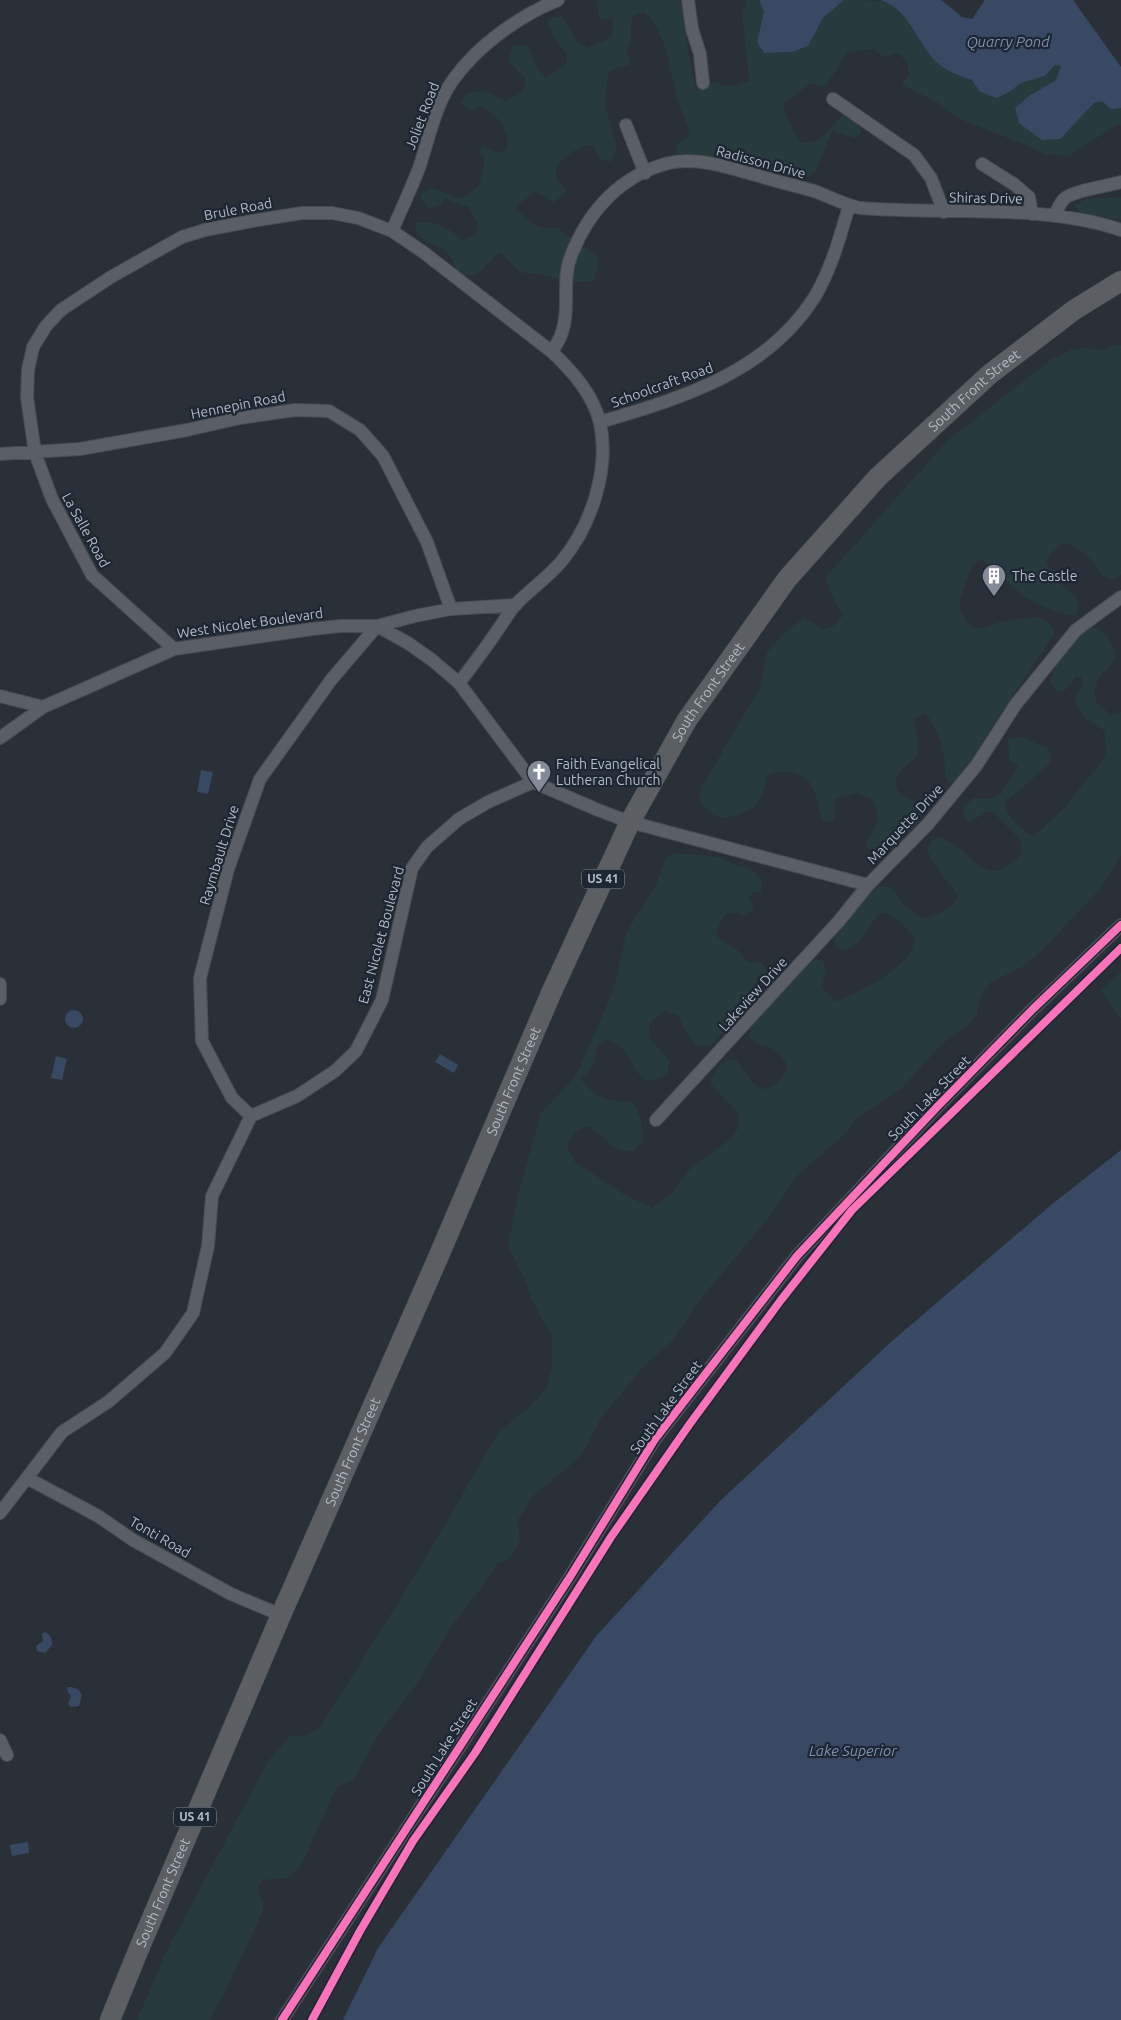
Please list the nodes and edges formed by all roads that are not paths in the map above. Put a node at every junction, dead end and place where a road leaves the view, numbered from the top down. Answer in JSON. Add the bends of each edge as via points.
{"nodes":[{"id":1,"x":558,"y":0,"type":"edge"},
{"id":2,"x":688,"y":0,"type":"edge"},
{"id":3,"x":703,"y":83,"type":"dead end"},
{"id":4,"x":833,"y":98,"type":"dead end"},
{"id":5,"x":626,"y":125,"type":"dead end"},
{"id":6,"x":982,"y":164,"type":"dead end"},
{"id":7,"x":645,"y":173,"type":"junction"},
{"id":8,"x":1121,"y":182,"type":"edge"},
{"id":9,"x":849,"y":206,"type":"junction"},
{"id":10,"x":944,"y":212,"type":"junction"},
{"id":11,"x":1032,"y":214,"type":"junction"},
{"id":12,"x":1054,"y":216,"type":"junction"},
{"id":13,"x":1121,"y":230,"type":"edge"},
{"id":14,"x":392,"y":231,"type":"junction"},
{"id":15,"x":1121,"y":281,"type":"edge"},
{"id":16,"x":552,"y":352,"type":"junction"},
{"id":17,"x":600,"y":422,"type":"junction"},
{"id":18,"x":35,"y":453,"type":"junction"},
{"id":19,"x":0,"y":454,"type":"edge"},
{"id":20,"x":1121,"y":597,"type":"edge"},
{"id":21,"x":516,"y":605,"type":"junction"},
{"id":22,"x":451,"y":609,"type":"junction"},
{"id":23,"x":377,"y":626,"type":"junction"},
{"id":24,"x":174,"y":648,"type":"junction"},
{"id":25,"x":459,"y":683,"type":"junction"},
{"id":26,"x":0,"y":696,"type":"edge"},
{"id":27,"x":43,"y":707,"type":"junction"},
{"id":28,"x":0,"y":738,"type":"edge"},
{"id":29,"x":533,"y":782,"type":"junction"},
{"id":30,"x":630,"y":822,"type":"junction"},
{"id":31,"x":868,"y":885,"type":"junction"},
{"id":32,"x":1121,"y":925,"type":"edge"},
{"id":33,"x":0,"y":984,"type":"edge"},
{"id":34,"x":0,"y":999,"type":"edge"},
{"id":35,"x":251,"y":1116,"type":"junction"},
{"id":36,"x":656,"y":1120,"type":"dead end"},
{"id":37,"x":28,"y":1478,"type":"junction"},
{"id":38,"x":0,"y":1513,"type":"edge"},
{"id":39,"x":281,"y":1614,"type":"junction"},
{"id":40,"x":0,"y":1740,"type":"edge"},
{"id":41,"x":8,"y":1755,"type":"dead end"},
{"id":42,"x":110,"y":2020,"type":"edge"},
{"id":43,"x":282,"y":2020,"type":"edge"}],
"edges":[{"from":1,"to":14,"type":"street","name":"Joliet Road","via":[[514,24],[478,52],[452,81],[442,99],[418,171]]},
{"from":2,"to":3,"type":"street"},
{"from":4,"to":10,"type":"street","via":[[914,155],[931,178]]},
{"from":5,"to":7,"type":"street"},
{"from":6,"to":11,"type":"street","via":[[1029,197]]},
{"from":7,"to":9,"type":"street","name":"Radisson Drive","via":[[670,163],[718,165],[817,192]]},
{"from":7,"to":16,"type":"street","name":"Radisson Drive","via":[[621,184],[609,195],[580,236],[570,257],[564,320]]},
{"from":8,"to":12,"type":"street","via":[[1075,192],[1064,199]]},
{"from":9,"to":10,"type":"street","name":"Shiras Drive"},
{"from":9,"to":17,"type":"street","name":"Schoolcraft Road","via":[[824,278],[814,296],[802,314],[764,352],[704,387]]},
{"from":10,"to":11,"type":"street","name":"Shiras Drive"},
{"from":11,"to":12,"type":"street","name":"Shiras Drive"},
{"from":12,"to":13,"type":"street","name":"Shiras Drive"},
{"from":14,"to":16,"type":"street","name":"Brule Road","via":[[424,252]]},
{"from":14,"to":18,"type":"street","name":"Brule Road","via":[[358,218],[332,213],[302,213],[252,221],[182,237],[111,277],[61,310],[33,347],[27,397]]},
{"from":15,"to":30,"type":"highway","name":"South Front Street","number":"US 41","via":[[1074,310],[990,374],[878,477],[787,579],[688,720]]},
{"from":16,"to":17,"type":"street","via":[[579,380]]},
{"from":17,"to":21,"type":"street","via":[[600,471],[595,498],[582,529],[560,563]]},
{"from":18,"to":19,"type":"street","name":"Hennepin Road"},
{"from":18,"to":22,"type":"street","name":"Hennepin Road","via":[[80,449],[295,410],[330,412],[360,430],[383,456],[427,542]]},
{"from":18,"to":24,"type":"street","name":"La Salle Road","via":[[52,499],[92,575]]},
{"from":20,"to":31,"type":"street","name":"Marquette Drive","via":[[1076,630],[1016,704],[976,766],[928,824]]},
{"from":21,"to":22,"type":"street","name":"West Nicolet Boulevard"},
{"from":21,"to":25,"type":"street"},
{"from":22,"to":23,"type":"street","name":"West Nicolet Boulevard"},
{"from":23,"to":24,"type":"street","name":"West Nicolet Boulevard","via":[[312,629]]},
{"from":23,"to":25,"type":"street","via":[[416,649]]},
{"from":23,"to":35,"type":"street","name":"Raymbault Drive","via":[[331,680],[260,779],[228,869],[200,978],[202,1040],[232,1098]]},
{"from":24,"to":27,"type":"street","name":"West Nicolet Boulevard"},
{"from":25,"to":29,"type":"street"},
{"from":26,"to":27,"type":"street"},
{"from":27,"to":28,"type":"street","name":"West Nicolet Boulevard"},
{"from":29,"to":30,"type":"street","name":"Marquette Drive"},
{"from":29,"to":35,"type":"street","name":"East Nicolet Boulevard","via":[[458,819],[427,847],[412,868],[382,1000],[356,1051],[335,1071],[297,1096]]},
{"from":30,"to":31,"type":"street","name":"Marquette Drive"},
{"from":30,"to":39,"type":"highway","name":"South Front Street","number":"US 41","via":[[552,991]]},
{"from":31,"to":36,"type":"street","name":"Lakeview Drive","via":[[839,921]]},
{"from":32,"to":43,"type":"street","name":"South Lake Street","via":[[998,1044],[797,1256],[655,1439],[570,1577]]},
{"from":33,"to":34,"type":"street"},
{"from":35,"to":37,"type":"street","via":[[212,1196],[208,1246],[193,1313],[165,1353],[108,1402],[62,1432]]},
{"from":37,"to":38,"type":"street"},
{"from":37,"to":39,"type":"street","name":"Tonti Road","via":[[230,1594]]},
{"from":39,"to":42,"type":"highway","name":"South Front Street","number":"US 41"},
{"from":40,"to":41,"type":"street"}]}
